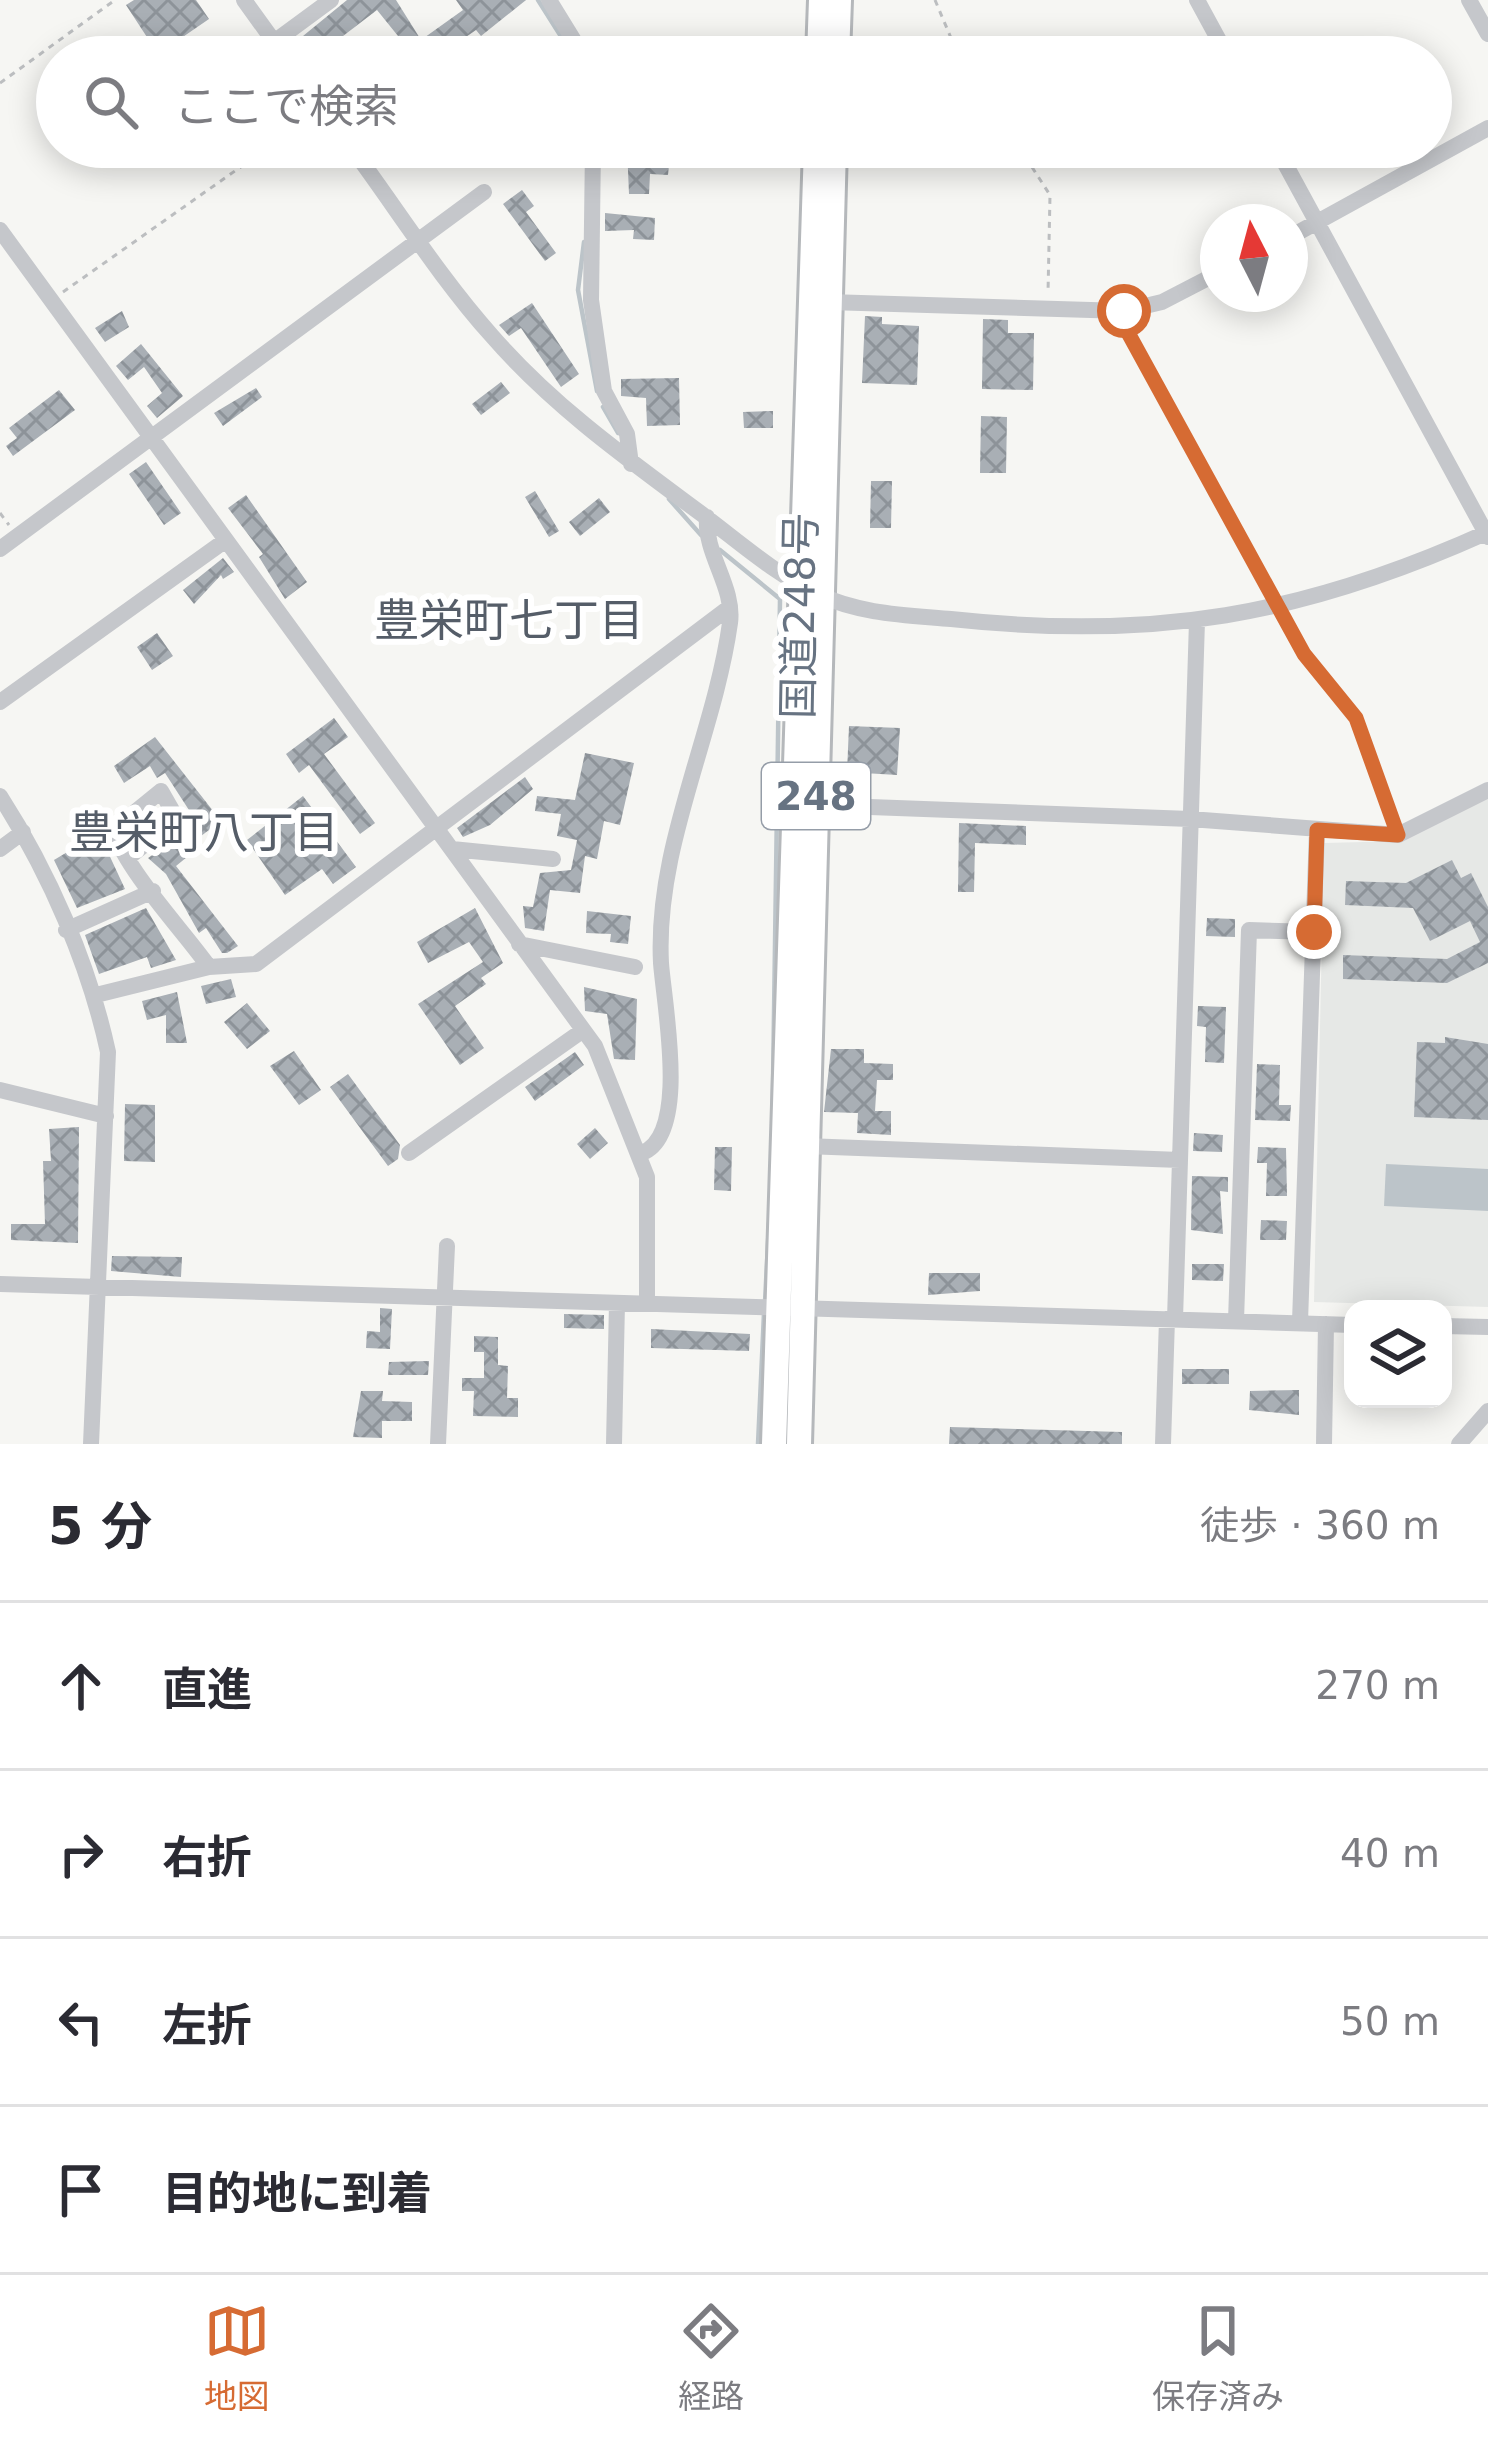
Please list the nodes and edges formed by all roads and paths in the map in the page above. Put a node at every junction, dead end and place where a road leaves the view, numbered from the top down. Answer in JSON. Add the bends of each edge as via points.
{"nodes":[{"id":1,"x":115,"y":0,"type":"edge"},
{"id":2,"x":244,"y":0,"type":"edge"},
{"id":3,"x":332,"y":0,"type":"edge"},
{"id":4,"x":549,"y":0,"type":"edge"},
{"id":5,"x":821,"y":0,"type":"edge"},
{"id":6,"x":839,"y":0,"type":"edge"},
{"id":7,"x":934,"y":0,"type":"edge"},
{"id":8,"x":1197,"y":0,"type":"edge"},
{"id":9,"x":1469,"y":0,"type":"edge"},
{"id":10,"x":1488,"y":34,"type":"edge"},
{"id":11,"x":65,"y":36,"type":"edge"},
{"id":12,"x":270,"y":36,"type":"edge"},
{"id":13,"x":295,"y":36,"type":"edge"},
{"id":14,"x":571,"y":36,"type":"edge"},
{"id":15,"x":820,"y":36,"type":"edge"},
{"id":16,"x":838,"y":36,"type":"edge"},
{"id":17,"x":950,"y":36,"type":"edge"},
{"id":18,"x":1217,"y":36,"type":"edge"},
{"id":19,"x":36,"y":57,"type":"edge"},
{"id":20,"x":0,"y":83,"type":"edge"},
{"id":21,"x":1488,"y":128,"type":"edge"},
{"id":22,"x":1452,"y":148,"type":"edge"},
{"id":23,"x":239,"y":168,"type":"edge"},
{"id":24,"x":367,"y":168,"type":"edge"},
{"id":25,"x":593,"y":168,"type":"edge"},
{"id":26,"x":816,"y":168,"type":"edge"},
{"id":27,"x":833,"y":168,"type":"edge"},
{"id":28,"x":1033,"y":168,"type":"edge"},
{"id":29,"x":1287,"y":168,"type":"edge"},
{"id":30,"x":1416,"y":168,"type":"edge"},
{"id":31,"x":484,"y":192,"type":"dead end"},
{"id":32,"x":1317,"y":223,"type":"junction"},
{"id":33,"x":1308,"y":228,"type":"edge"},
{"id":34,"x":0,"y":230,"type":"edge"},
{"id":35,"x":420,"y":240,"type":"junction"},
{"id":36,"x":1200,"y":282,"type":"edge"},
{"id":37,"x":52,"y":300,"type":"junction"},
{"id":38,"x":828,"y":302,"type":"junction"},
{"id":39,"x":1048,"y":307,"type":"junction"},
{"id":40,"x":1124,"y":311,"type":"junction"},
{"id":41,"x":150,"y":436,"type":"junction"},
{"id":42,"x":631,"y":464,"type":"junction"},
{"id":43,"x":706,"y":518,"type":"junction"},
{"id":44,"x":1487,"y":534,"type":"edge"},
{"id":45,"x":226,"y":540,"type":"junction"},
{"id":46,"x":0,"y":550,"type":"edge"},
{"id":47,"x":810,"y":590,"type":"junction"},
{"id":48,"x":730,"y":607,"type":"junction"},
{"id":49,"x":1279,"y":609,"type":"junction"},
{"id":50,"x":1197,"y":621,"type":"junction"},
{"id":51,"x":0,"y":703,"type":"edge"},
{"id":52,"x":1488,"y":790,"type":"edge"},
{"id":53,"x":0,"y":796,"type":"edge"},
{"id":54,"x":816,"y":805,"type":"junction"},
{"id":55,"x":1190,"y":819,"type":"junction"},
{"id":56,"x":1317,"y":830,"type":"junction"},
{"id":57,"x":23,"y":832,"type":"junction"},
{"id":58,"x":438,"y":832,"type":"junction"},
{"id":59,"x":1398,"y":835,"type":"junction"},
{"id":60,"x":0,"y":849,"type":"edge"},
{"id":61,"x":452,"y":849,"type":"junction"},
{"id":62,"x":129,"y":857,"type":"dead end"},
{"id":63,"x":553,"y":859,"type":"dead end"},
{"id":64,"x":154,"y":891,"type":"junction"},
{"id":65,"x":66,"y":930,"type":"junction"},
{"id":66,"x":1314,"y":932,"type":"junction"},
{"id":67,"x":519,"y":944,"type":"junction"},
{"id":68,"x":209,"y":967,"type":"junction"},
{"id":69,"x":634,"y":967,"type":"dead end"},
{"id":70,"x":96,"y":995,"type":"junction"},
{"id":71,"x":582,"y":1031,"type":"junction"},
{"id":72,"x":0,"y":1090,"type":"edge"},
{"id":73,"x":106,"y":1116,"type":"junction"},
{"id":74,"x":805,"y":1146,"type":"junction"},
{"id":75,"x":409,"y":1153,"type":"dead end"},
{"id":76,"x":642,"y":1153,"type":"junction"},
{"id":77,"x":1180,"y":1160,"type":"junction"},
{"id":78,"x":447,"y":1246,"type":"dead end"},
{"id":79,"x":0,"y":1284,"type":"edge"},
{"id":80,"x":96,"y":1286,"type":"junction"},
{"id":81,"x":442,"y":1300,"type":"junction"},
{"id":82,"x":617,"y":1303,"type":"junction"},
{"id":83,"x":646,"y":1303,"type":"junction"},
{"id":84,"x":791,"y":1308,"type":"junction"},
{"id":85,"x":1170,"y":1319,"type":"junction"},
{"id":86,"x":1236,"y":1321,"type":"junction"},
{"id":87,"x":1300,"y":1322,"type":"junction"},
{"id":88,"x":1326,"y":1324,"type":"junction"},
{"id":89,"x":1344,"y":1325,"type":"edge"},
{"id":90,"x":1452,"y":1326,"type":"edge"},
{"id":91,"x":1488,"y":1327,"type":"edge"},
{"id":92,"x":1488,"y":1411,"type":"edge"},
{"id":93,"x":91,"y":1444,"type":"edge"},
{"id":94,"x":438,"y":1444,"type":"edge"},
{"id":95,"x":614,"y":1444,"type":"edge"},
{"id":96,"x":774,"y":1444,"type":"edge"},
{"id":97,"x":799,"y":1444,"type":"edge"},
{"id":98,"x":1163,"y":1444,"type":"edge"},
{"id":99,"x":1324,"y":1444,"type":"edge"},
{"id":100,"x":1459,"y":1444,"type":"edge"}],
"edges":[{"from":1,"to":11,"type":"path"},
{"from":2,"to":12,"type":"street"},
{"from":3,"to":13,"type":"street"},
{"from":4,"to":14,"type":"street"},
{"from":5,"to":15,"type":"highway"},
{"from":6,"to":16,"type":"highway"},
{"from":7,"to":17,"type":"path"},
{"from":8,"to":18,"type":"street"},
{"from":9,"to":10,"type":"street"},
{"from":19,"to":20,"type":"path"},
{"from":21,"to":22,"type":"street"},
{"from":23,"to":37,"type":"path"},
{"from":24,"to":35,"type":"street"},
{"from":25,"to":42,"type":"street","via":[[591,300],[604,391],[627,434]]},
{"from":26,"to":47,"type":"highway","name":"国道248号","number":"248"},
{"from":27,"to":38,"type":"highway","name":"国道248号","number":"248"},
{"from":28,"to":39,"type":"path","via":[[1051,195]]},
{"from":29,"to":32,"type":"street"},
{"from":30,"to":32,"type":"street"},
{"from":31,"to":35,"type":"street"},
{"from":32,"to":33,"type":"street"},
{"from":32,"to":44,"type":"street"},
{"from":34,"to":37,"type":"street"},
{"from":35,"to":41,"type":"street"},
{"from":35,"to":42,"type":"street","via":[[490,335]]},
{"from":36,"to":40,"type":"street"},
{"from":37,"to":41,"type":"street"},
{"from":38,"to":39,"type":"street"},
{"from":38,"to":47,"type":"highway","name":"国道248号","number":"248"},
{"from":39,"to":40,"type":"street"},
{"from":40,"to":49,"type":"path","via":[[1126,329]]},
{"from":41,"to":45,"type":"street"},
{"from":41,"to":46,"type":"street"},
{"from":42,"to":43,"type":"street"},
{"from":43,"to":47,"type":"street"},
{"from":43,"to":48,"type":"street"},
{"from":44,"to":49,"type":"street"},
{"from":45,"to":51,"type":"street"},
{"from":45,"to":58,"type":"street"},
{"from":47,"to":50,"type":"street","via":[[873,611],[996,624]]},
{"from":47,"to":54,"type":"highway","name":"国道248号","number":"248"},
{"from":47,"to":84,"type":"highway","name":"国道248号","number":"248"},
{"from":48,"to":58,"type":"street"},
{"from":48,"to":76,"type":"street","via":[[660,911],[671,1095],[660,1137]]},
{"from":49,"to":50,"type":"street"},
{"from":49,"to":59,"type":"path","via":[[1356,718]]},
{"from":50,"to":55,"type":"street"},
{"from":52,"to":59,"type":"street"},
{"from":53,"to":57,"type":"street"},
{"from":54,"to":55,"type":"street"},
{"from":54,"to":74,"type":"highway","name":"国道248号","number":"248"},
{"from":55,"to":56,"type":"street"},
{"from":55,"to":77,"type":"street"},
{"from":56,"to":59,"type":"street"},
{"from":56,"to":66,"type":"street"},
{"from":57,"to":60,"type":"street"},
{"from":57,"to":65,"type":"street"},
{"from":58,"to":61,"type":"street"},
{"from":58,"to":68,"type":"street","via":[[256,964]]},
{"from":61,"to":63,"type":"street"},
{"from":61,"to":67,"type":"street"},
{"from":62,"to":64,"type":"street"},
{"from":64,"to":65,"type":"street"},
{"from":64,"to":68,"type":"street"},
{"from":65,"to":70,"type":"street"},
{"from":66,"to":86,"type":"street","via":[[1249,930]]},
{"from":66,"to":87,"type":"street"},
{"from":67,"to":69,"type":"street"},
{"from":67,"to":71,"type":"street"},
{"from":68,"to":70,"type":"street"},
{"from":70,"to":73,"type":"street","via":[[108,1052]]},
{"from":71,"to":75,"type":"street"},
{"from":71,"to":76,"type":"street"},
{"from":72,"to":73,"type":"street"},
{"from":73,"to":80,"type":"street"},
{"from":74,"to":77,"type":"street"},
{"from":74,"to":84,"type":"highway","name":"国道248号","number":"248"},
{"from":76,"to":83,"type":"street"},
{"from":77,"to":85,"type":"street"},
{"from":78,"to":81,"type":"street"},
{"from":79,"to":80,"type":"street"},
{"from":80,"to":81,"type":"street"},
{"from":80,"to":93,"type":"street"},
{"from":81,"to":82,"type":"street"},
{"from":81,"to":94,"type":"street"},
{"from":82,"to":83,"type":"street"},
{"from":82,"to":95,"type":"street"},
{"from":83,"to":84,"type":"street"},
{"from":84,"to":85,"type":"street"},
{"from":84,"to":96,"type":"highway","name":"国道248号","number":"248"},
{"from":84,"to":97,"type":"highway","name":"国道248号","number":"248"},
{"from":85,"to":86,"type":"street"},
{"from":85,"to":98,"type":"street"},
{"from":86,"to":87,"type":"street"},
{"from":87,"to":88,"type":"street"},
{"from":88,"to":89,"type":"street"},
{"from":88,"to":99,"type":"street"},
{"from":90,"to":91,"type":"street"},
{"from":92,"to":100,"type":"street"}]}
